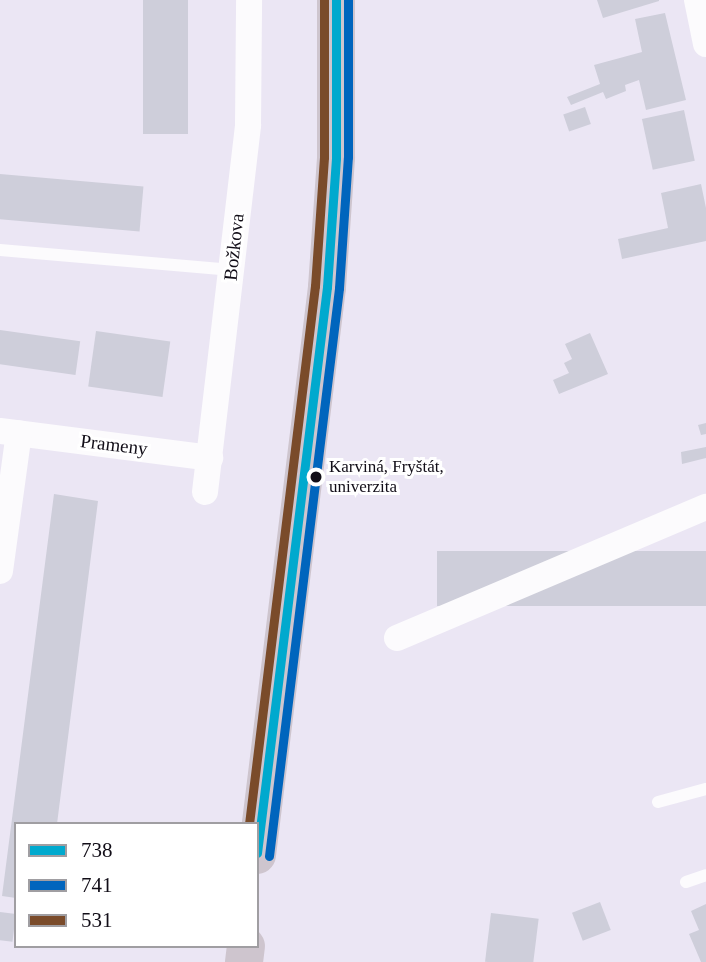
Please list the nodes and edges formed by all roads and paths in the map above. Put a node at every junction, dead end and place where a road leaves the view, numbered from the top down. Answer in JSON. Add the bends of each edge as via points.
{"nodes":[{"id":1,"x":249,"y":0,"type":"edge"},
{"id":2,"x":336,"y":0,"type":"edge"},
{"id":3,"x":696,"y":0,"type":"edge"},
{"id":4,"x":706,"y":44,"type":"edge"},
{"id":5,"x":0,"y":250,"type":"edge"},
{"id":6,"x":232,"y":270,"type":"junction"},
{"id":7,"x":9,"y":432,"type":"edge"},
{"id":8,"x":210,"y":458,"type":"junction"},
{"id":9,"x":205,"y":492,"type":"dead end"},
{"id":10,"x":706,"y":507,"type":"edge"},
{"id":11,"x":0,"y":571,"type":"edge"},
{"id":12,"x":397,"y":638,"type":"dead end"},
{"id":13,"x":706,"y":789,"type":"edge"},
{"id":14,"x":658,"y":802,"type":"dead end"},
{"id":15,"x":259,"y":839,"type":"edge"},
{"id":16,"x":706,"y":875,"type":"edge"},
{"id":17,"x":686,"y":882,"type":"dead end"}],
"edges":[{"from":1,"to":6,"type":"street","name":"Božkova","via":[[247,125]]},
{"from":2,"to":15,"type":"main road","via":[[336,158],[327,287]]},
{"from":3,"to":4,"type":"street"},
{"from":5,"to":6,"type":"lane"},
{"from":6,"to":8,"type":"street","name":"Božkova"},
{"from":7,"to":8,"type":"street","name":"Prameny"},
{"from":7,"to":11,"type":"street","name":"Prameny"},
{"from":8,"to":9,"type":"street","name":"Božkova"},
{"from":10,"to":12,"type":"street"},
{"from":13,"to":14,"type":"lane"},
{"from":16,"to":17,"type":"lane"}]}
